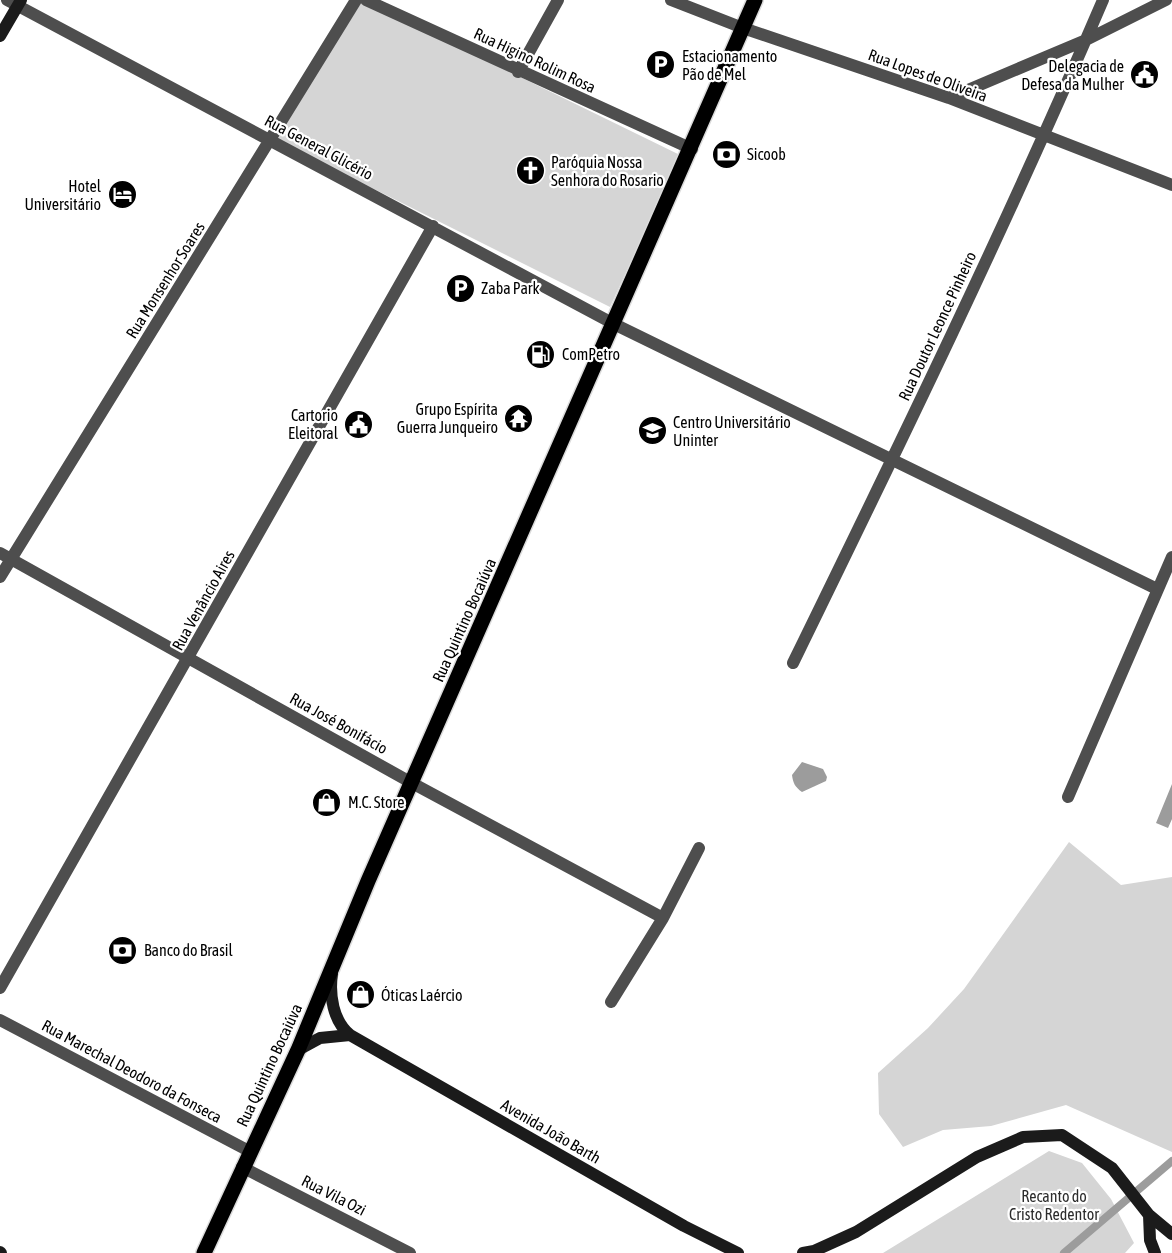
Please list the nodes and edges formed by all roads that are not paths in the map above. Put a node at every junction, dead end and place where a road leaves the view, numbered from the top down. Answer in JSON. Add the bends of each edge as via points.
{"nodes":[{"id":1,"x":356,"y":0,"type":"edge"},
{"id":2,"x":366,"y":0,"type":"edge"},
{"id":3,"x":558,"y":0,"type":"edge"},
{"id":4,"x":672,"y":0,"type":"edge"},
{"id":5,"x":755,"y":0,"type":"edge"},
{"id":6,"x":1103,"y":0,"type":"edge"},
{"id":7,"x":1166,"y":0,"type":"edge"},
{"id":8,"x":15,"y":2,"type":"edge"},
{"id":9,"x":743,"y":28,"type":"junction"},
{"id":10,"x":0,"y":36,"type":"edge"},
{"id":11,"x":1086,"y":40,"type":"junction"},
{"id":12,"x":518,"y":72,"type":"junction"},
{"id":13,"x":949,"y":98,"type":"junction"},
{"id":14,"x":1044,"y":137,"type":"junction"},
{"id":15,"x":272,"y":141,"type":"junction"},
{"id":16,"x":692,"y":149,"type":"junction"},
{"id":17,"x":1172,"y":185,"type":"edge"},
{"id":18,"x":433,"y":226,"type":"junction"},
{"id":19,"x":614,"y":324,"type":"junction"},
{"id":20,"x":893,"y":460,"type":"junction"},
{"id":21,"x":5,"y":556,"type":"edge"},
{"id":22,"x":1172,"y":557,"type":"edge"},
{"id":23,"x":0,"y":577,"type":"edge"},
{"id":24,"x":1157,"y":589,"type":"junction"},
{"id":25,"x":189,"y":658,"type":"junction"},
{"id":26,"x":793,"y":663,"type":"dead end"},
{"id":27,"x":412,"y":783,"type":"junction"},
{"id":28,"x":1068,"y":797,"type":"dead end"},
{"id":29,"x":699,"y":848,"type":"dead end"},
{"id":30,"x":663,"y":918,"type":"junction"},
{"id":31,"x":334,"y":961,"type":"junction"},
{"id":32,"x":0,"y":988,"type":"edge"},
{"id":33,"x":611,"y":1002,"type":"dead end"},
{"id":34,"x":0,"y":1020,"type":"edge"},
{"id":35,"x":350,"y":1035,"type":"junction"},
{"id":36,"x":298,"y":1050,"type":"junction"},
{"id":37,"x":249,"y":1151,"type":"junction"},
{"id":38,"x":242,"y":1167,"type":"junction"},
{"id":39,"x":1149,"y":1215,"type":"junction"},
{"id":40,"x":1172,"y":1234,"type":"edge"},
{"id":41,"x":204,"y":1253,"type":"edge"},
{"id":42,"x":410,"y":1253,"type":"edge"},
{"id":43,"x":738,"y":1253,"type":"edge"},
{"id":44,"x":803,"y":1253,"type":"edge"},
{"id":45,"x":1155,"y":1253,"type":"edge"}],
"edges":[{"from":1,"to":15,"type":"street","name":"Rua Monsenhor Soares"},
{"from":2,"to":12,"type":"street","name":"Rua Higino Rolim Rosa"},
{"from":3,"to":12,"type":"street"},
{"from":4,"to":9,"type":"street","name":"Rua Lopes de Oliveira"},
{"from":5,"to":9,"type":"main road","name":"Rua Quintino Bocaiúva"},
{"from":6,"to":11,"type":"street","name":"Rua Doutor Leonce Pinheiro"},
{"from":7,"to":11,"type":"street"},
{"from":8,"to":10,"type":"main road"},
{"from":8,"to":15,"type":"street","name":"Rua General Glicério"},
{"from":9,"to":13,"type":"street","name":"Rua Lopes de Oliveira"},
{"from":9,"to":16,"type":"main road","name":"Rua Quintino Bocaiúva"},
{"from":11,"to":13,"type":"street"},
{"from":11,"to":14,"type":"street","name":"Rua Doutor Leonce Pinheiro"},
{"from":12,"to":16,"type":"street","name":"Rua Higino Rolim Rosa"},
{"from":13,"to":14,"type":"street","name":"Rua Lopes de Oliveira"},
{"from":14,"to":17,"type":"street","name":"Rua Lopes de Oliveira"},
{"from":14,"to":20,"type":"street","name":"Rua Doutor Leonce Pinheiro"},
{"from":15,"to":18,"type":"street","name":"Rua General Glicério"},
{"from":15,"to":21,"type":"street","name":"Rua Monsenhor Soares"},
{"from":16,"to":19,"type":"main road","name":"Rua Quintino Bocaiúva"},
{"from":18,"to":19,"type":"street","name":"Rua General Glicério"},
{"from":18,"to":25,"type":"street","name":"Rua Venâncio Aires"},
{"from":19,"to":20,"type":"street","name":"Rua General Glicério"},
{"from":19,"to":27,"type":"main road","name":"Rua Quintino Bocaiúva"},
{"from":20,"to":24,"type":"street","name":"Rua General Glicério"},
{"from":20,"to":26,"type":"street","name":"Rua Doutor Leonce Pinheiro"},
{"from":21,"to":23,"type":"street","name":"Rua Monsenhor Soares"},
{"from":21,"to":25,"type":"street","name":"Rua José Bonifácio"},
{"from":22,"to":24,"type":"street"},
{"from":24,"to":28,"type":"street"},
{"from":25,"to":27,"type":"street","name":"Rua José Bonifácio"},
{"from":25,"to":32,"type":"street","name":"Rua Venâncio Aires"},
{"from":27,"to":30,"type":"street","name":"Rua José Bonifácio"},
{"from":27,"to":31,"type":"main road","name":"Rua Quintino Bocaiúva"},
{"from":29,"to":30,"type":"street"},
{"from":30,"to":33,"type":"street"},
{"from":31,"to":35,"type":"main road","via":[[332,1000],[342,1029]]},
{"from":31,"to":36,"type":"main road","name":"Rua Quintino Bocaiúva"},
{"from":34,"to":37,"type":"street","name":"Rua Marechal Deodoro da Fonseca"},
{"from":35,"to":36,"type":"main road","via":[[320,1038]]},
{"from":35,"to":43,"type":"main road","name":"Avenida João Barth"},
{"from":36,"to":37,"type":"main road","name":"Rua Quintino Bocaiúva"},
{"from":37,"to":38,"type":"main road","name":"Rua Quintino Bocaiúva"},
{"from":38,"to":41,"type":"main road","name":"Rua Quintino Bocaiúva"},
{"from":38,"to":42,"type":"street","name":"Rua Vila Ozi"},
{"from":39,"to":40,"type":"main road"},
{"from":39,"to":44,"type":"main road","via":[[1112,1168],[1062,1135],[1023,1137],[977,1157],[856,1232]]},
{"from":39,"to":45,"type":"main road"}]}
